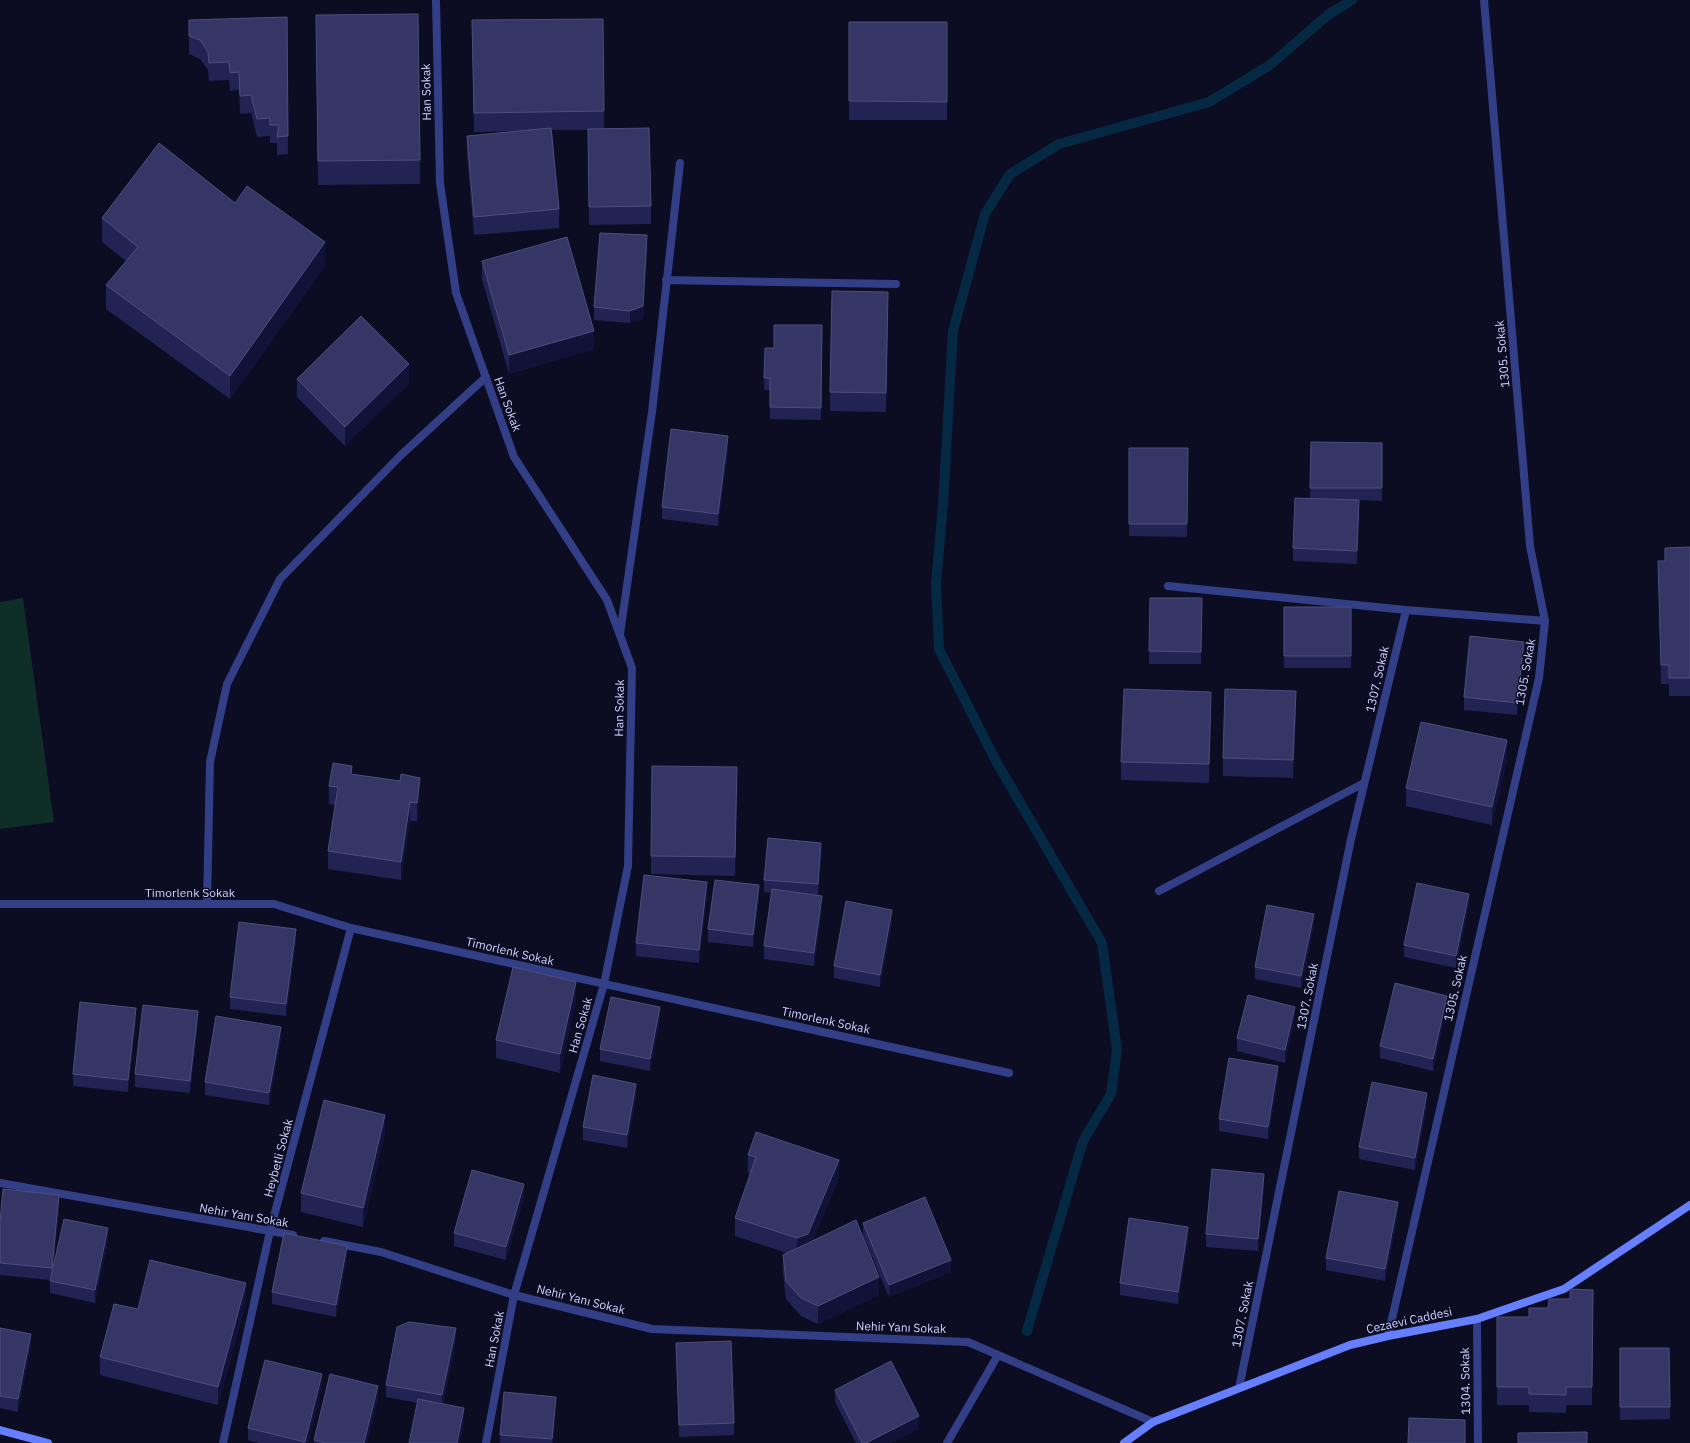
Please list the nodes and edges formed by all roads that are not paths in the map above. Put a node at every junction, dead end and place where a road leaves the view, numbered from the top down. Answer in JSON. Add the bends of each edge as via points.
{"nodes":[{"id":1,"x":436,"y":0,"type":"edge"},
{"id":2,"x":1484,"y":0,"type":"edge"},
{"id":3,"x":680,"y":164,"type":"dead end"},
{"id":4,"x":666,"y":280,"type":"junction"},
{"id":5,"x":896,"y":284,"type":"dead end"},
{"id":6,"x":486,"y":377,"type":"junction"},
{"id":7,"x":1168,"y":586,"type":"dead end"},
{"id":8,"x":1406,"y":610,"type":"junction"},
{"id":9,"x":1545,"y":621,"type":"junction"},
{"id":10,"x":620,"y":634,"type":"junction"},
{"id":11,"x":1364,"y":783,"type":"junction"},
{"id":12,"x":1160,"y":891,"type":"dead end"},
{"id":13,"x":0,"y":904,"type":"edge"},
{"id":14,"x":207,"y":904,"type":"junction"},
{"id":15,"x":351,"y":928,"type":"junction"},
{"id":16,"x":604,"y":984,"type":"junction"},
{"id":17,"x":1010,"y":1073,"type":"dead end"},
{"id":18,"x":0,"y":1184,"type":"edge"},
{"id":19,"x":1690,"y":1205,"type":"edge"},
{"id":20,"x":270,"y":1231,"type":"junction"},
{"id":21,"x":300,"y":1237,"type":"edge"},
{"id":22,"x":315,"y":1240,"type":"edge"},
{"id":23,"x":514,"y":1295,"type":"junction"},
{"id":24,"x":1477,"y":1319,"type":"junction"},
{"id":25,"x":1388,"y":1336,"type":"junction"},
{"id":26,"x":998,"y":1355,"type":"junction"},
{"id":27,"x":1239,"y":1388,"type":"junction"},
{"id":28,"x":1153,"y":1422,"type":"junction"},
{"id":29,"x":0,"y":1430,"type":"edge"},
{"id":30,"x":48,"y":1443,"type":"edge"},
{"id":31,"x":223,"y":1443,"type":"edge"},
{"id":32,"x":486,"y":1443,"type":"edge"},
{"id":33,"x":947,"y":1443,"type":"edge"},
{"id":34,"x":1124,"y":1443,"type":"edge"},
{"id":35,"x":1478,"y":1443,"type":"edge"}],
"edges":[{"from":1,"to":6,"type":"street","name":"Han Sokak","via":[[440,182],[456,293]]},
{"from":2,"to":9,"type":"street","name":"1305. Sokak","via":[[1530,546]]},
{"from":3,"to":4,"type":"street"},
{"from":4,"to":5,"type":"street"},
{"from":4,"to":10,"type":"street","via":[[652,412]]},
{"from":6,"to":10,"type":"street","name":"Han Sokak","via":[[514,457],[607,600]]},
{"from":6,"to":14,"type":"street","via":[[401,454],[280,579],[227,684],[210,762]]},
{"from":7,"to":8,"type":"street"},
{"from":8,"to":9,"type":"street"},
{"from":8,"to":11,"type":"street","name":"1307. Sokak"},
{"from":9,"to":25,"type":"street","name":"1305. Sokak","via":[[1539,678]]},
{"from":10,"to":16,"type":"street","name":"Han Sokak","via":[[632,668],[628,866]]},
{"from":11,"to":12,"type":"street"},
{"from":11,"to":27,"type":"street","name":"1307. Sokak"},
{"from":13,"to":14,"type":"street","name":"Timorlenk Sokak"},
{"from":14,"to":15,"type":"street","name":"Timorlenk Sokak","via":[[274,904]]},
{"from":15,"to":16,"type":"street","name":"Timorlenk Sokak"},
{"from":15,"to":20,"type":"street","name":"Heybetli Sokak"},
{"from":16,"to":17,"type":"street","name":"Timorlenk Sokak"},
{"from":16,"to":23,"type":"street","name":"Han Sokak"},
{"from":18,"to":20,"type":"street","name":"Nehir Yanı Sokak"},
{"from":19,"to":24,"type":"street","name":"Cezaevi Caddesi","via":[[1564,1289]]},
{"from":20,"to":21,"type":"street","name":"Nehir Yanı Sokak"},
{"from":20,"to":31,"type":"street","name":"Heybetli Sokak"},
{"from":22,"to":23,"type":"street","name":"Nehir Yanı Sokak","via":[[381,1252]]},
{"from":23,"to":26,"type":"street","name":"Nehir Yanı Sokak","via":[[652,1329],[968,1342]]},
{"from":23,"to":32,"type":"street","name":"Han Sokak"},
{"from":24,"to":25,"type":"street","name":"Cezaevi Caddesi"},
{"from":24,"to":35,"type":"street","name":"1304. Sokak"},
{"from":25,"to":27,"type":"street","name":"Cezaevi Caddesi","via":[[1350,1345]]},
{"from":26,"to":28,"type":"street","name":"Nehir Yanı Sokak"},
{"from":26,"to":33,"type":"street"},
{"from":27,"to":28,"type":"street","name":"Cezaevi Caddesi"},
{"from":28,"to":34,"type":"street","name":"Cezaevi Caddesi"},
{"from":29,"to":30,"type":"street"}]}
